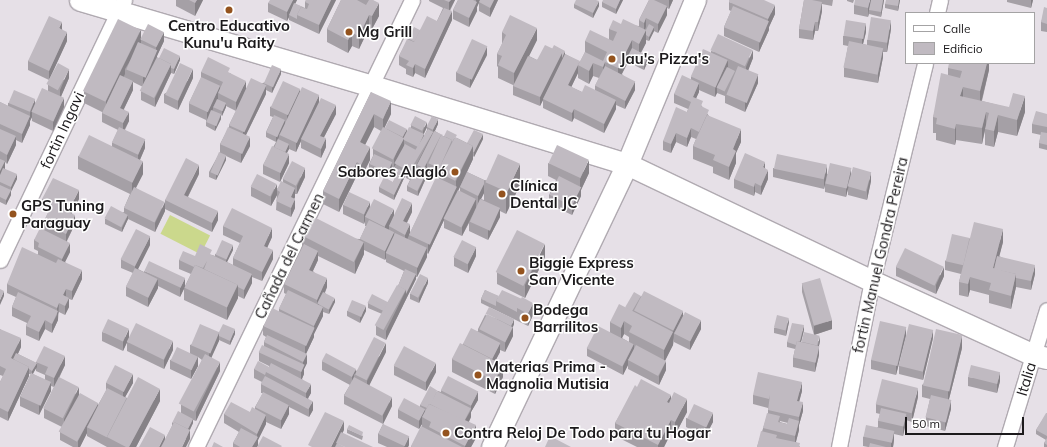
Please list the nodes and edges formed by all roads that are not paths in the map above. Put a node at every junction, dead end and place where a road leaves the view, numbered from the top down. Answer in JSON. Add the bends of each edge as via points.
{"nodes":[{"id":1,"x":80,"y":0,"type":"edge"},
{"id":2,"x":412,"y":0,"type":"edge"},
{"id":3,"x":695,"y":0,"type":"edge"},
{"id":4,"x":940,"y":0,"type":"edge"},
{"id":5,"x":121,"y":6,"type":"edge"},
{"id":6,"x":937,"y":12,"type":"edge"},
{"id":7,"x":925,"y":64,"type":"edge"},
{"id":8,"x":373,"y":86,"type":"junction"},
{"id":9,"x":627,"y":164,"type":"junction"},
{"id":10,"x":0,"y":260,"type":"edge"},
{"id":11,"x":872,"y":282,"type":"junction"},
{"id":12,"x":1047,"y":310,"type":"edge"},
{"id":13,"x":1040,"y":356,"type":"edge"},
{"id":14,"x":196,"y":447,"type":"edge"},
{"id":15,"x":492,"y":447,"type":"edge"},
{"id":16,"x":839,"y":447,"type":"edge"},
{"id":17,"x":1005,"y":447,"type":"edge"}],
"edges":[{"from":1,"to":5,"type":"street"},
{"from":2,"to":8,"type":"street","name":"Cañada del Carmen"},
{"from":3,"to":9,"type":"street"},
{"from":4,"to":6,"type":"street"},
{"from":5,"to":8,"type":"street"},
{"from":5,"to":10,"type":"street","name":"fortin Ingavi"},
{"from":7,"to":11,"type":"street","name":"fortin Manuel Gondra Pereira"},
{"from":8,"to":9,"type":"street"},
{"from":8,"to":14,"type":"street","name":"Cañada del Carmen"},
{"from":9,"to":11,"type":"street"},
{"from":9,"to":15,"type":"street"},
{"from":11,"to":13,"type":"street"},
{"from":11,"to":16,"type":"street","name":"fortin Manuel Gondra Pereira"},
{"from":12,"to":13,"type":"street","name":"Italia"},
{"from":13,"to":17,"type":"street","name":"Italia"}]}
